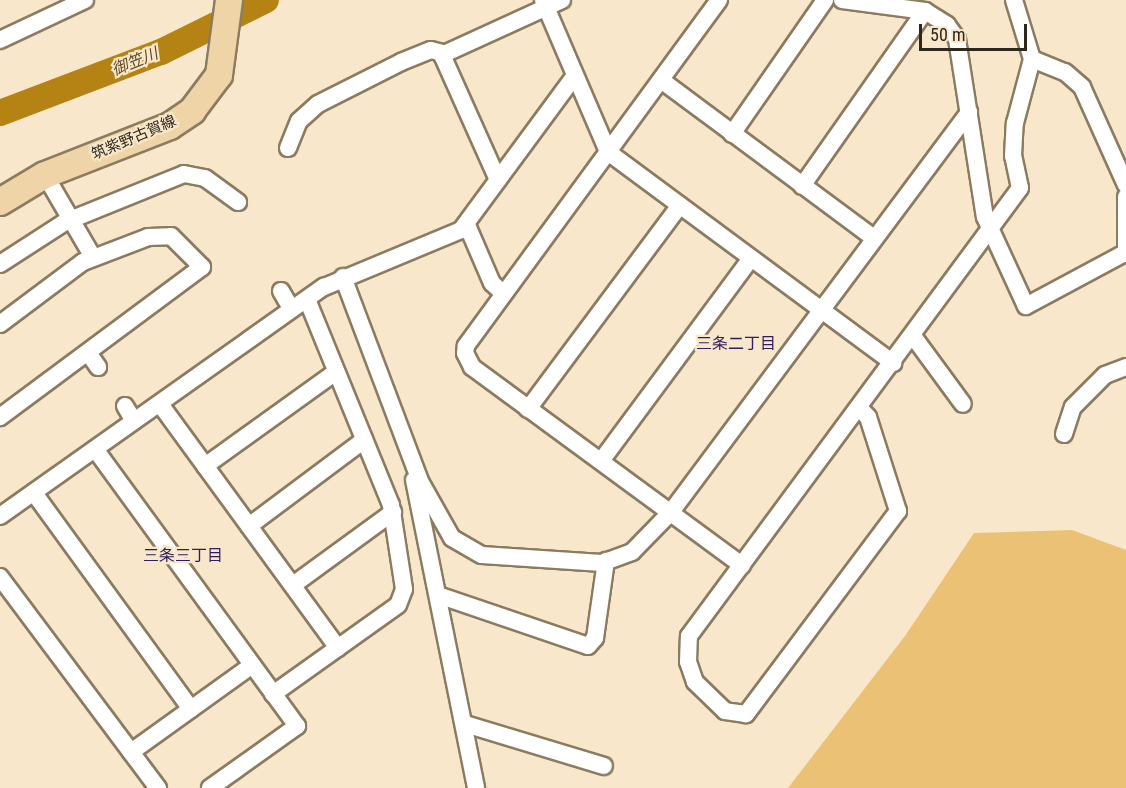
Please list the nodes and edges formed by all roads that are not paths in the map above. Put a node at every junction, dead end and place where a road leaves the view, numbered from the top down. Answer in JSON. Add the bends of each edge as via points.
{"nodes":[{"id":1,"x":85,"y":0,"type":"edge"},
{"id":2,"x":562,"y":0,"type":"edge"},
{"id":3,"x":719,"y":0,"type":"edge"},
{"id":4,"x":825,"y":0,"type":"edge"},
{"id":5,"x":842,"y":0,"type":"edge"},
{"id":6,"x":1014,"y":0,"type":"edge"},
{"id":7,"x":543,"y":4,"type":"edge"},
{"id":8,"x":925,"y":11,"type":"junction"},
{"id":9,"x":228,"y":14,"type":"edge"},
{"id":10,"x":0,"y":39,"type":"edge"},
{"id":11,"x":443,"y":53,"type":"junction"},
{"id":12,"x":1032,"y":59,"type":"junction"},
{"id":13,"x":573,"y":78,"type":"junction"},
{"id":14,"x":661,"y":80,"type":"junction"},
{"id":15,"x":969,"y":112,"type":"junction"},
{"id":16,"x":732,"y":134,"type":"junction"},
{"id":17,"x":288,"y":148,"type":"dead end"},
{"id":18,"x":608,"y":152,"type":"junction"},
{"id":19,"x":45,"y":175,"type":"junction"},
{"id":20,"x":498,"y":180,"type":"junction"},
{"id":21,"x":1126,"y":185,"type":"edge"},
{"id":22,"x":802,"y":186,"type":"junction"},
{"id":23,"x":1126,"y":197,"type":"edge"},
{"id":24,"x":0,"y":202,"type":"edge"},
{"id":25,"x":238,"y":202,"type":"dead end"},
{"id":26,"x":680,"y":205,"type":"junction"},
{"id":27,"x":74,"y":219,"type":"junction"},
{"id":28,"x":467,"y":225,"type":"junction"},
{"id":29,"x":989,"y":231,"type":"junction"},
{"id":30,"x":874,"y":238,"type":"junction"},
{"id":31,"x":1126,"y":254,"type":"edge"},
{"id":32,"x":93,"y":257,"type":"junction"},
{"id":33,"x":751,"y":258,"type":"junction"},
{"id":34,"x":0,"y":264,"type":"edge"},
{"id":35,"x":343,"y":277,"type":"junction"},
{"id":36,"x":281,"y":291,"type":"dead end"},
{"id":37,"x":504,"y":294,"type":"junction"},
{"id":38,"x":307,"y":299,"type":"junction"},
{"id":39,"x":291,"y":308,"type":"junction"},
{"id":40,"x":820,"y":310,"type":"junction"},
{"id":41,"x":0,"y":324,"type":"edge"},
{"id":42,"x":913,"y":336,"type":"junction"},
{"id":43,"x":893,"y":363,"type":"junction"},
{"id":44,"x":1126,"y":367,"type":"edge"},
{"id":45,"x":336,"y":372,"type":"junction"},
{"id":46,"x":160,"y":404,"type":"junction"},
{"id":47,"x":963,"y":404,"type":"dead end"},
{"id":48,"x":125,"y":406,"type":"dead end"},
{"id":49,"x":528,"y":409,"type":"junction"},
{"id":50,"x":860,"y":409,"type":"junction"},
{"id":51,"x":0,"y":417,"type":"edge"},
{"id":52,"x":134,"y":421,"type":"junction"},
{"id":53,"x":1064,"y":434,"type":"dead end"},
{"id":54,"x":364,"y":440,"type":"junction"},
{"id":55,"x":95,"y":449,"type":"junction"},
{"id":56,"x":411,"y":458,"type":"junction"},
{"id":57,"x":601,"y":461,"type":"junction"},
{"id":58,"x":205,"y":466,"type":"junction"},
{"id":59,"x":34,"y":493,"type":"junction"},
{"id":60,"x":393,"y":512,"type":"junction"},
{"id":61,"x":672,"y":512,"type":"junction"},
{"id":62,"x":0,"y":516,"type":"edge"},
{"id":63,"x":249,"y":526,"type":"junction"},
{"id":64,"x":606,"y":561,"type":"junction"},
{"id":65,"x":742,"y":565,"type":"junction"},
{"id":66,"x":0,"y":577,"type":"edge"},
{"id":67,"x":292,"y":585,"type":"junction"},
{"id":68,"x":438,"y":595,"type":"junction"},
{"id":69,"x":338,"y":648,"type":"junction"},
{"id":70,"x":252,"y":665,"type":"junction"},
{"id":71,"x":273,"y":694,"type":"junction"},
{"id":72,"x":191,"y":709,"type":"junction"},
{"id":73,"x":465,"y":724,"type":"junction"},
{"id":74,"x":131,"y":752,"type":"junction"},
{"id":75,"x":604,"y":766,"type":"dead end"},
{"id":76,"x":158,"y":788,"type":"edge"},
{"id":77,"x":210,"y":788,"type":"edge"},
{"id":78,"x":476,"y":788,"type":"edge"}],
"edges":[{"from":1,"to":10,"type":"street"},
{"from":2,"to":7,"type":"street"},
{"from":3,"to":14,"type":"street"},
{"from":4,"to":16,"type":"street"},
{"from":5,"to":8,"type":"street"},
{"from":6,"to":12,"type":"street"},
{"from":7,"to":11,"type":"street"},
{"from":7,"to":13,"type":"street"},
{"from":8,"to":15,"type":"street","via":[[946,24],[957,39]]},
{"from":8,"to":22,"type":"street"},
{"from":9,"to":19,"type":"main road","name":"筑紫野古賀線","via":[[219,75],[192,111],[170,126]]},
{"from":11,"to":17,"type":"street","via":[[431,50],[401,62],[318,104],[299,121]]},
{"from":11,"to":20,"type":"street"},
{"from":12,"to":21,"type":"street","via":[[1065,72],[1082,87]]},
{"from":12,"to":29,"type":"street","via":[[1015,123],[1013,156],[1020,188]]},
{"from":13,"to":18,"type":"street"},
{"from":13,"to":20,"type":"street"},
{"from":14,"to":16,"type":"street"},
{"from":14,"to":18,"type":"street"},
{"from":15,"to":29,"type":"street"},
{"from":15,"to":30,"type":"street"},
{"from":16,"to":22,"type":"street"},
{"from":18,"to":26,"type":"street"},
{"from":18,"to":37,"type":"street"},
{"from":19,"to":24,"type":"main road","name":"筑紫野古賀線"},
{"from":19,"to":27,"type":"street"},
{"from":20,"to":28,"type":"street"},
{"from":22,"to":30,"type":"street"},
{"from":23,"to":31,"type":"street"},
{"from":25,"to":27,"type":"street","via":[[205,178],[184,174]]},
{"from":26,"to":33,"type":"street"},
{"from":26,"to":49,"type":"street"},
{"from":27,"to":32,"type":"street"},
{"from":27,"to":34,"type":"street","via":[[41,234]]},
{"from":28,"to":35,"type":"street"},
{"from":28,"to":37,"type":"street","via":[[492,283]]},
{"from":29,"to":31,"type":"street","via":[[1026,306]]},
{"from":29,"to":42,"type":"street"},
{"from":30,"to":40,"type":"street"},
{"from":32,"to":41,"type":"street"},
{"from":32,"to":51,"type":"street","via":[[148,237],[171,236],[202,267],[93,361]]},
{"from":33,"to":40,"type":"street"},
{"from":33,"to":57,"type":"street"},
{"from":35,"to":38,"type":"street"},
{"from":35,"to":56,"type":"street"},
{"from":36,"to":39,"type":"street"},
{"from":37,"to":49,"type":"street","via":[[466,346],[466,358]]},
{"from":38,"to":39,"type":"street"},
{"from":38,"to":45,"type":"street"},
{"from":39,"to":46,"type":"street"},
{"from":40,"to":43,"type":"street"},
{"from":40,"to":61,"type":"street"},
{"from":42,"to":43,"type":"street"},
{"from":42,"to":47,"type":"street"},
{"from":43,"to":50,"type":"street"},
{"from":44,"to":53,"type":"street","via":[[1105,375],[1072,407]]},
{"from":45,"to":54,"type":"street"},
{"from":45,"to":58,"type":"street"},
{"from":46,"to":52,"type":"street"},
{"from":46,"to":58,"type":"street"},
{"from":48,"to":52,"type":"street"},
{"from":49,"to":57,"type":"street"},
{"from":50,"to":65,"type":"street"},
{"from":50,"to":65,"type":"street","via":[[868,417],[898,511],[746,714],[736,715],[703,696],[686,646]]},
{"from":52,"to":55,"type":"street"},
{"from":54,"to":60,"type":"street"},
{"from":54,"to":63,"type":"street"},
{"from":55,"to":59,"type":"street"},
{"from":55,"to":70,"type":"street"},
{"from":56,"to":64,"type":"street","via":[[438,518],[465,550]]},
{"from":56,"to":68,"type":"street"},
{"from":57,"to":61,"type":"street"},
{"from":58,"to":63,"type":"street"},
{"from":59,"to":62,"type":"street"},
{"from":59,"to":72,"type":"street"},
{"from":60,"to":67,"type":"street"},
{"from":60,"to":69,"type":"street","via":[[404,572],[402,597]]},
{"from":61,"to":64,"type":"street","via":[[644,543]]},
{"from":61,"to":65,"type":"street"},
{"from":63,"to":67,"type":"street"},
{"from":64,"to":68,"type":"street","via":[[595,638],[588,646]]},
{"from":66,"to":74,"type":"street"},
{"from":67,"to":69,"type":"street"},
{"from":68,"to":73,"type":"street"},
{"from":69,"to":71,"type":"street"},
{"from":70,"to":71,"type":"street"},
{"from":70,"to":72,"type":"street"},
{"from":71,"to":77,"type":"street","via":[[297,726]]},
{"from":72,"to":74,"type":"street"},
{"from":73,"to":75,"type":"street","via":[[533,741]]},
{"from":73,"to":78,"type":"street"},
{"from":74,"to":76,"type":"street"}]}
